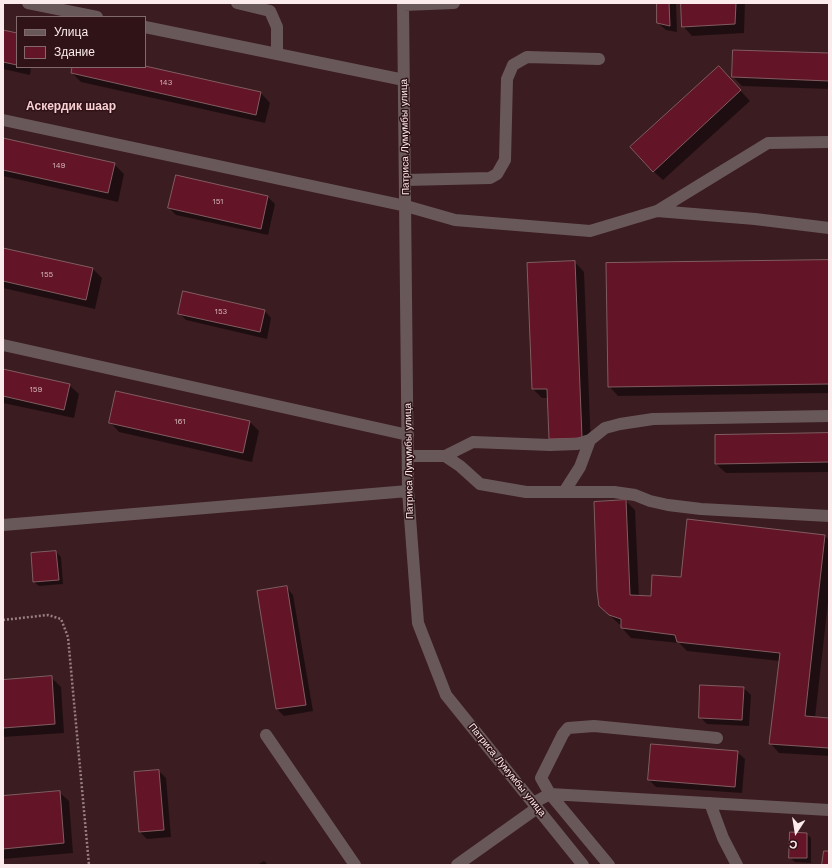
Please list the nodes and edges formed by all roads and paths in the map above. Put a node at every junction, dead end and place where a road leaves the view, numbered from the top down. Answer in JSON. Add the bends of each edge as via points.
{"nodes":[{"id":1,"x":28,"y":3,"type":"edge"},
{"id":2,"x":237,"y":3,"type":"edge"},
{"id":3,"x":454,"y":3,"type":"edge"},
{"id":4,"x":403,"y":4,"type":"edge"},
{"id":5,"x":92,"y":16,"type":"edge"},
{"id":6,"x":146,"y":27,"type":"edge"},
{"id":7,"x":277,"y":54,"type":"junction"},
{"id":8,"x":599,"y":59,"type":"dead end"},
{"id":9,"x":404,"y":80,"type":"junction"},
{"id":10,"x":3,"y":120,"type":"edge"},
{"id":11,"x":829,"y":142,"type":"edge"},
{"id":12,"x":405,"y":180,"type":"junction"},
{"id":13,"x":406,"y":206,"type":"junction"},
{"id":14,"x":657,"y":211,"type":"junction"},
{"id":15,"x":829,"y":228,"type":"edge"},
{"id":16,"x":3,"y":344,"type":"edge"},
{"id":17,"x":829,"y":416,"type":"edge"},
{"id":18,"x":408,"y":436,"type":"junction"},
{"id":19,"x":590,"y":440,"type":"junction"},
{"id":20,"x":409,"y":456,"type":"junction"},
{"id":21,"x":445,"y":456,"type":"junction"},
{"id":22,"x":408,"y":491,"type":"junction"},
{"id":23,"x":564,"y":492,"type":"junction"},
{"id":24,"x":829,"y":516,"type":"edge"},
{"id":25,"x":3,"y":525,"type":"edge"},
{"id":26,"x":3,"y":620,"type":"edge"},
{"id":27,"x":266,"y":735,"type":"dead end"},
{"id":28,"x":717,"y":738,"type":"dead end"},
{"id":29,"x":550,"y":794,"type":"junction"},
{"id":30,"x":710,"y":803,"type":"junction"},
{"id":31,"x":535,"y":805,"type":"junction"},
{"id":32,"x":829,"y":810,"type":"edge"},
{"id":33,"x":89,"y":865,"type":"edge"},
{"id":34,"x":355,"y":865,"type":"edge"},
{"id":35,"x":457,"y":865,"type":"edge"},
{"id":36,"x":583,"y":865,"type":"edge"},
{"id":37,"x":609,"y":865,"type":"edge"},
{"id":38,"x":737,"y":865,"type":"edge"}],
"edges":[{"from":1,"to":5,"type":"street"},
{"from":2,"to":7,"type":"street","via":[[270,11],[277,27]]},
{"from":3,"to":4,"type":"street"},
{"from":4,"to":9,"type":"street","name":"Патриса Лумумбы улица"},
{"from":6,"to":7,"type":"street"},
{"from":7,"to":9,"type":"street"},
{"from":8,"to":12,"type":"street","via":[[528,57],[514,65],[507,78],[505,160],[497,174],[490,178]]},
{"from":9,"to":12,"type":"street","name":"Патриса Лумумбы улица"},
{"from":10,"to":13,"type":"street"},
{"from":11,"to":14,"type":"street","via":[[768,143]]},
{"from":12,"to":13,"type":"street","name":"Патриса Лумумбы улица"},
{"from":13,"to":14,"type":"street","via":[[455,220],[590,231]]},
{"from":13,"to":18,"type":"street","name":"Патриса Лумумбы улица"},
{"from":14,"to":15,"type":"street"},
{"from":16,"to":18,"type":"street"},
{"from":17,"to":19,"type":"street","via":[[653,420],[605,428]]},
{"from":18,"to":20,"type":"street","name":"Патриса Лумумбы улица"},
{"from":19,"to":21,"type":"street","via":[[577,444],[550,445],[473,442]]},
{"from":19,"to":23,"type":"street","via":[[580,467]]},
{"from":20,"to":21,"type":"street"},
{"from":20,"to":22,"type":"street","name":"Патриса Лумумбы улица"},
{"from":21,"to":23,"type":"street","via":[[480,484],[526,492]]},
{"from":22,"to":25,"type":"street"},
{"from":22,"to":31,"type":"street","name":"Патриса Лумумбы улица","via":[[418,623],[446,695]]},
{"from":23,"to":24,"type":"street","via":[[614,492],[668,505],[701,509]]},
{"from":26,"to":33,"type":"path","via":[[48,615],[61,618],[68,637]]},
{"from":27,"to":34,"type":"street"},
{"from":28,"to":29,"type":"street","via":[[594,726],[568,728],[541,778]]},
{"from":29,"to":30,"type":"street"},
{"from":29,"to":31,"type":"street"},
{"from":29,"to":37,"type":"street"},
{"from":30,"to":32,"type":"street"},
{"from":30,"to":38,"type":"street","via":[[723,838]]},
{"from":31,"to":35,"type":"street"},
{"from":31,"to":36,"type":"street","name":"Патриса Лумумбы улица"}]}
